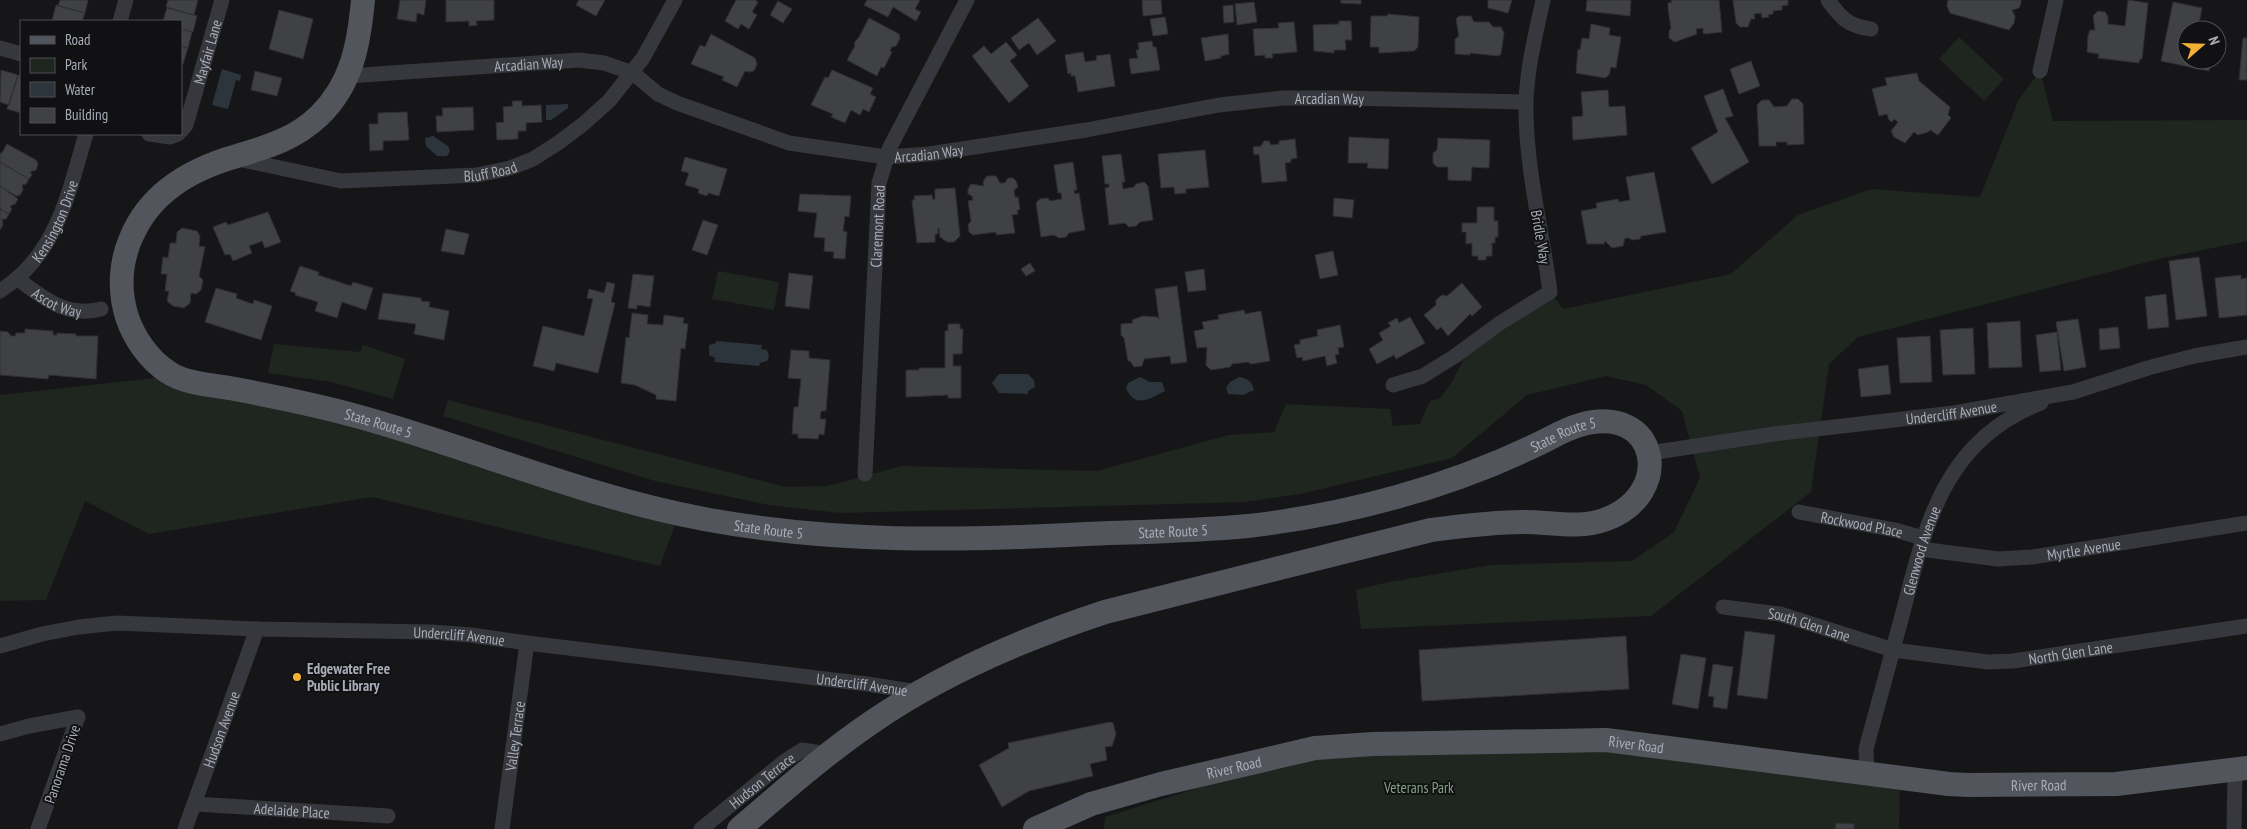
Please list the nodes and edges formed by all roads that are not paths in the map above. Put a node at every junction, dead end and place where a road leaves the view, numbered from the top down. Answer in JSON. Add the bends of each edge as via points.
{"nodes":[{"id":1,"x":126,"y":0,"type":"edge"},
{"id":2,"x":222,"y":0,"type":"edge"},
{"id":3,"x":363,"y":0,"type":"edge"},
{"id":4,"x":675,"y":0,"type":"edge"},
{"id":5,"x":967,"y":0,"type":"edge"},
{"id":6,"x":1543,"y":0,"type":"edge"},
{"id":7,"x":1828,"y":0,"type":"edge"},
{"id":8,"x":2056,"y":0,"type":"edge"},
{"id":9,"x":120,"y":20,"type":"edge"},
{"id":10,"x":1871,"y":28,"type":"dead end"},
{"id":11,"x":0,"y":48,"type":"edge"},
{"id":12,"x":20,"y":54,"type":"edge"},
{"id":13,"x":2040,"y":72,"type":"dead end"},
{"id":14,"x":633,"y":73,"type":"junction"},
{"id":15,"x":348,"y":76,"type":"junction"},
{"id":16,"x":1526,"y":102,"type":"junction"},
{"id":17,"x":182,"y":130,"type":"edge"},
{"id":18,"x":86,"y":135,"type":"edge"},
{"id":19,"x":154,"y":135,"type":"edge"},
{"id":20,"x":176,"y":135,"type":"edge"},
{"id":21,"x":232,"y":157,"type":"junction"},
{"id":22,"x":886,"y":157,"type":"junction"},
{"id":23,"x":18,"y":279,"type":"junction"},
{"id":24,"x":0,"y":291,"type":"edge"},
{"id":25,"x":100,"y":309,"type":"dead end"},
{"id":26,"x":2247,"y":347,"type":"edge"},
{"id":27,"x":1392,"y":385,"type":"dead end"},
{"id":28,"x":2073,"y":392,"type":"junction"},
{"id":29,"x":1650,"y":453,"type":"junction"},
{"id":30,"x":865,"y":474,"type":"dead end"},
{"id":31,"x":1799,"y":512,"type":"dead end"},
{"id":32,"x":2247,"y":523,"type":"edge"},
{"id":33,"x":1921,"y":544,"type":"junction"},
{"id":34,"x":1723,"y":607,"type":"dead end"},
{"id":35,"x":2247,"y":626,"type":"edge"},
{"id":36,"x":258,"y":629,"type":"junction"},
{"id":37,"x":527,"y":644,"type":"junction"},
{"id":38,"x":0,"y":646,"type":"edge"},
{"id":39,"x":1893,"y":650,"type":"junction"},
{"id":40,"x":918,"y":692,"type":"junction"},
{"id":41,"x":0,"y":734,"type":"edge"},
{"id":42,"x":828,"y":754,"type":"junction"},
{"id":43,"x":2241,"y":769,"type":"edge"},
{"id":44,"x":1867,"y":774,"type":"junction"},
{"id":45,"x":194,"y":804,"type":"junction"},
{"id":46,"x":388,"y":816,"type":"dead end"},
{"id":47,"x":38,"y":829,"type":"edge"},
{"id":48,"x":185,"y":829,"type":"edge"},
{"id":49,"x":502,"y":829,"type":"edge"},
{"id":50,"x":702,"y":829,"type":"edge"},
{"id":51,"x":739,"y":829,"type":"edge"},
{"id":52,"x":1035,"y":829,"type":"edge"},
{"id":53,"x":2234,"y":829,"type":"edge"}],
"edges":[{"from":1,"to":9,"type":"street"},
{"from":2,"to":17,"type":"street","name":"Mayfair Lane","via":[[186,126]]},
{"from":3,"to":15,"type":"main road","name":"State Route 5","via":[[359,39]]},
{"from":4,"to":14,"type":"street","name":"Bluff Road"},
{"from":5,"to":22,"type":"street","name":"Claremont Road"},
{"from":6,"to":16,"type":"street","name":"Bridle Way"},
{"from":7,"to":10,"type":"street","via":[[1842,19],[1859,27]]},
{"from":8,"to":13,"type":"street"},
{"from":11,"to":12,"type":"street"},
{"from":14,"to":15,"type":"street","name":"Arcadian Way","via":[[604,63],[579,60]]},
{"from":14,"to":21,"type":"street","name":"Bluff Road","via":[[582,125],[533,159],[510,168],[477,174],[341,181]]},
{"from":14,"to":22,"type":"street","name":"Arcadian Way","via":[[658,94],[743,128],[789,143]]},
{"from":15,"to":21,"type":"main road","name":"State Route 5","via":[[336,97],[302,130],[263,149]]},
{"from":16,"to":22,"type":"street","name":"Arcadian Way","via":[[1283,98],[1219,105],[1086,130],[928,154]]},
{"from":16,"to":27,"type":"street","name":"Bridle Way","via":[[1533,189],[1550,292],[1423,376]]},
{"from":18,"to":23,"type":"street","name":"Kensington Drive","via":[[62,215],[38,258]]},
{"from":19,"to":20,"type":"street","via":[[170,138]]},
{"from":21,"to":29,"type":"main road","name":"State Route 5","via":[[185,176],[166,189],[138,222],[127,247],[122,294],[127,317],[136,338],[154,361],[173,376],[362,417],[578,487],[703,519],[782,532],[901,540],[996,539],[1242,526],[1342,510],[1462,478],[1579,425],[1598,422],[1623,424],[1634,430]]},
{"from":22,"to":30,"type":"street","name":"Claremont Road","via":[[877,197]]},
{"from":23,"to":24,"type":"street","name":"Kensington Drive"},
{"from":23,"to":25,"type":"street","name":"Ascot Way","via":[[49,302],[66,309],[85,312]]},
{"from":26,"to":28,"type":"street","name":"Undercliff Avenue","via":[[2194,356]]},
{"from":28,"to":29,"type":"street","name":"Undercliff Avenue","via":[[1954,413],[1774,434]]},
{"from":28,"to":33,"type":"street","name":"Glenwood Avenue","via":[[2031,406],[1985,437],[1947,482],[1934,506]]},
{"from":29,"to":40,"type":"main road","via":[[1650,478],[1643,491],[1615,516],[1597,523],[1577,526],[1536,522],[1480,524],[1431,530],[1162,597],[1057,627]]},
{"from":31,"to":33,"type":"street","name":"Rockwood Place","via":[[1878,526]]},
{"from":32,"to":33,"type":"street","name":"Myrtle Avenue","via":[[2032,558],[1998,558]]},
{"from":33,"to":39,"type":"street","name":"Glenwood Avenue"},
{"from":34,"to":39,"type":"street","name":"South Glen Lane","via":[[1780,614]]},
{"from":35,"to":39,"type":"street","name":"North Glen Lane","via":[[2013,662]]},
{"from":36,"to":37,"type":"street","name":"Undercliff Avenue","via":[[431,632]]},
{"from":36,"to":38,"type":"street","name":"Undercliff Avenue","via":[[117,624],[79,627]]},
{"from":36,"to":45,"type":"street","name":"Hudson Avenue"},
{"from":37,"to":40,"type":"street","name":"Undercliff Avenue"},
{"from":37,"to":49,"type":"street","name":"Valley Terrace"},
{"from":39,"to":44,"type":"street","name":"Glenwood Avenue","via":[[1866,749]]},
{"from":40,"to":42,"type":"main road"},
{"from":41,"to":47,"type":"street","name":"Panorama Drive","via":[[78,717]]},
{"from":42,"to":50,"type":"street","name":"Hudson Terrace","via":[[802,750],[784,761]]},
{"from":42,"to":51,"type":"main road"},
{"from":43,"to":44,"type":"main road","name":"River Road","via":[[2102,784],[1949,784]]},
{"from":43,"to":53,"type":"street"},
{"from":44,"to":52,"type":"main road","name":"River Road","via":[[1606,740],[1315,748],[1091,804]]},
{"from":45,"to":46,"type":"street","name":"Adelaide Place"},
{"from":45,"to":48,"type":"street","name":"Hudson Avenue"}]}
